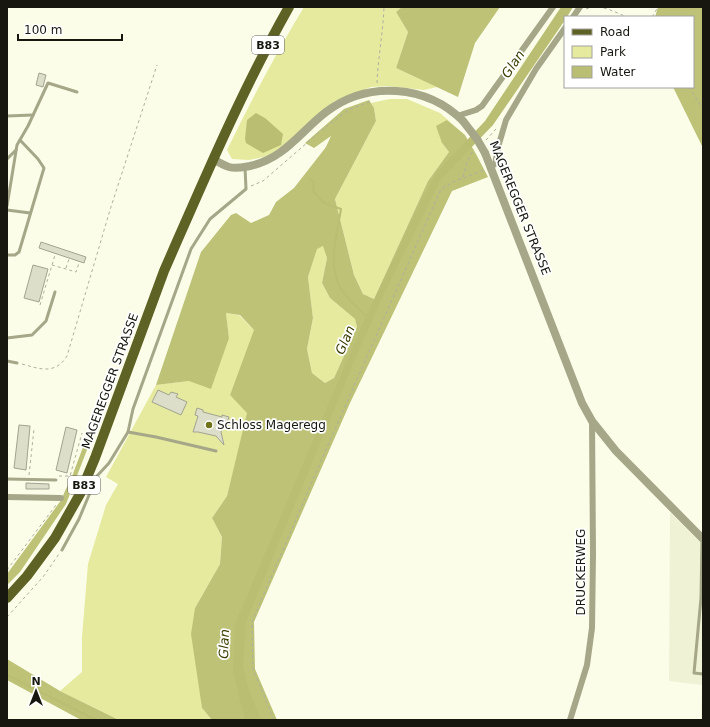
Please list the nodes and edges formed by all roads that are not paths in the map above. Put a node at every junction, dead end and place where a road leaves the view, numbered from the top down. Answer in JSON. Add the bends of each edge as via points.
{"nodes":[{"id":1,"x":289,"y":7,"type":"edge"},
{"id":2,"x":553,"y":7,"type":"edge"},
{"id":3,"x":580,"y":7,"type":"edge"},
{"id":4,"x":574,"y":16,"type":"edge"},
{"id":5,"x":564,"y":29,"type":"edge"},
{"id":6,"x":77,"y":92,"type":"dead end"},
{"id":7,"x":33,"y":115,"type":"junction"},
{"id":8,"x":7,"y":116,"type":"edge"},
{"id":9,"x":460,"y":118,"type":"junction"},
{"id":10,"x":20,"y":140,"type":"junction"},
{"id":11,"x":16,"y":150,"type":"junction"},
{"id":12,"x":7,"y":159,"type":"edge"},
{"id":13,"x":213,"y":159,"type":"junction"},
{"id":14,"x":245,"y":167,"type":"junction"},
{"id":15,"x":489,"y":168,"type":"junction"},
{"id":16,"x":7,"y":206,"type":"edge"},
{"id":17,"x":7,"y":210,"type":"edge"},
{"id":18,"x":30,"y":213,"type":"junction"},
{"id":19,"x":7,"y":255,"type":"edge"},
{"id":20,"x":55,"y":292,"type":"dead end"},
{"id":21,"x":7,"y":338,"type":"edge"},
{"id":22,"x":7,"y":361,"type":"edge"},
{"id":23,"x":17,"y":363,"type":"road end"},
{"id":24,"x":592,"y":421,"type":"junction"},
{"id":25,"x":128,"y":432,"type":"junction"},
{"id":26,"x":216,"y":451,"type":"dead end"},
{"id":27,"x":7,"y":479,"type":"edge"},
{"id":28,"x":56,"y":480,"type":"road end"},
{"id":29,"x":7,"y":497,"type":"edge"},
{"id":30,"x":61,"y":498,"type":"road end"},
{"id":31,"x":702,"y":539,"type":"edge"},
{"id":32,"x":62,"y":550,"type":"road end"},
{"id":33,"x":7,"y":598,"type":"edge"},
{"id":34,"x":702,"y":598,"type":"edge"},
{"id":35,"x":703,"y":674,"type":"edge"},
{"id":36,"x":570,"y":720,"type":"edge"}],
"edges":[{"from":1,"to":13,"type":"main road","name":"MAGEREGGER STRASSE","number":"B83","via":[[257,65]]},
{"from":2,"to":9,"type":"street","via":[[482,106]]},
{"from":3,"to":4,"type":"street"},
{"from":5,"to":15,"type":"street","via":[[536,69],[506,120],[495,164]]},
{"from":6,"to":7,"type":"lane","via":[[48,83]]},
{"from":7,"to":8,"type":"lane"},
{"from":7,"to":10,"type":"lane"},
{"from":9,"to":14,"type":"street","name":"MAGEREGGER STRASSE","via":[[425,96],[405,92],[377,92],[359,96],[334,107],[280,154]]},
{"from":9,"to":15,"type":"street","name":"MAGEREGGER STRASSE","bridge":true,"via":[[477,139],[485,153]]},
{"from":10,"to":11,"type":"lane"},
{"from":10,"to":18,"type":"lane","via":[[44,168]]},
{"from":11,"to":12,"type":"lane"},
{"from":11,"to":16,"type":"lane"},
{"from":13,"to":14,"type":"street","name":"MAGEREGGER STRASSE","via":[[231,167]]},
{"from":13,"to":33,"type":"main road","name":"MAGEREGGER STRASSE","number":"B83","via":[[164,271],[80,494],[55,538]]},
{"from":14,"to":25,"type":"lane","via":[[246,189],[210,219],[191,249],[133,409]]},
{"from":15,"to":24,"type":"street","name":"MAGEREGGER STRASSE","via":[[582,403]]},
{"from":17,"to":18,"type":"lane"},
{"from":18,"to":19,"type":"lane","via":[[19,252]]},
{"from":20,"to":21,"type":"lane","via":[[46,321],[32,335]]},
{"from":22,"to":23,"type":"lane"},
{"from":24,"to":31,"type":"street","name":"MAGEREGGER STRASSE","via":[[616,451]]},
{"from":24,"to":36,"type":"street","name":"DRUCKERWEG","via":[[592,628],[587,665]]},
{"from":25,"to":26,"type":"lane"},
{"from":25,"to":32,"type":"lane","via":[[109,463],[97,476],[79,519]]},
{"from":27,"to":28,"type":"lane"},
{"from":29,"to":30,"type":"street"},
{"from":31,"to":34,"type":"lane"},
{"from":34,"to":35,"type":"lane","via":[[694,673]]}]}
